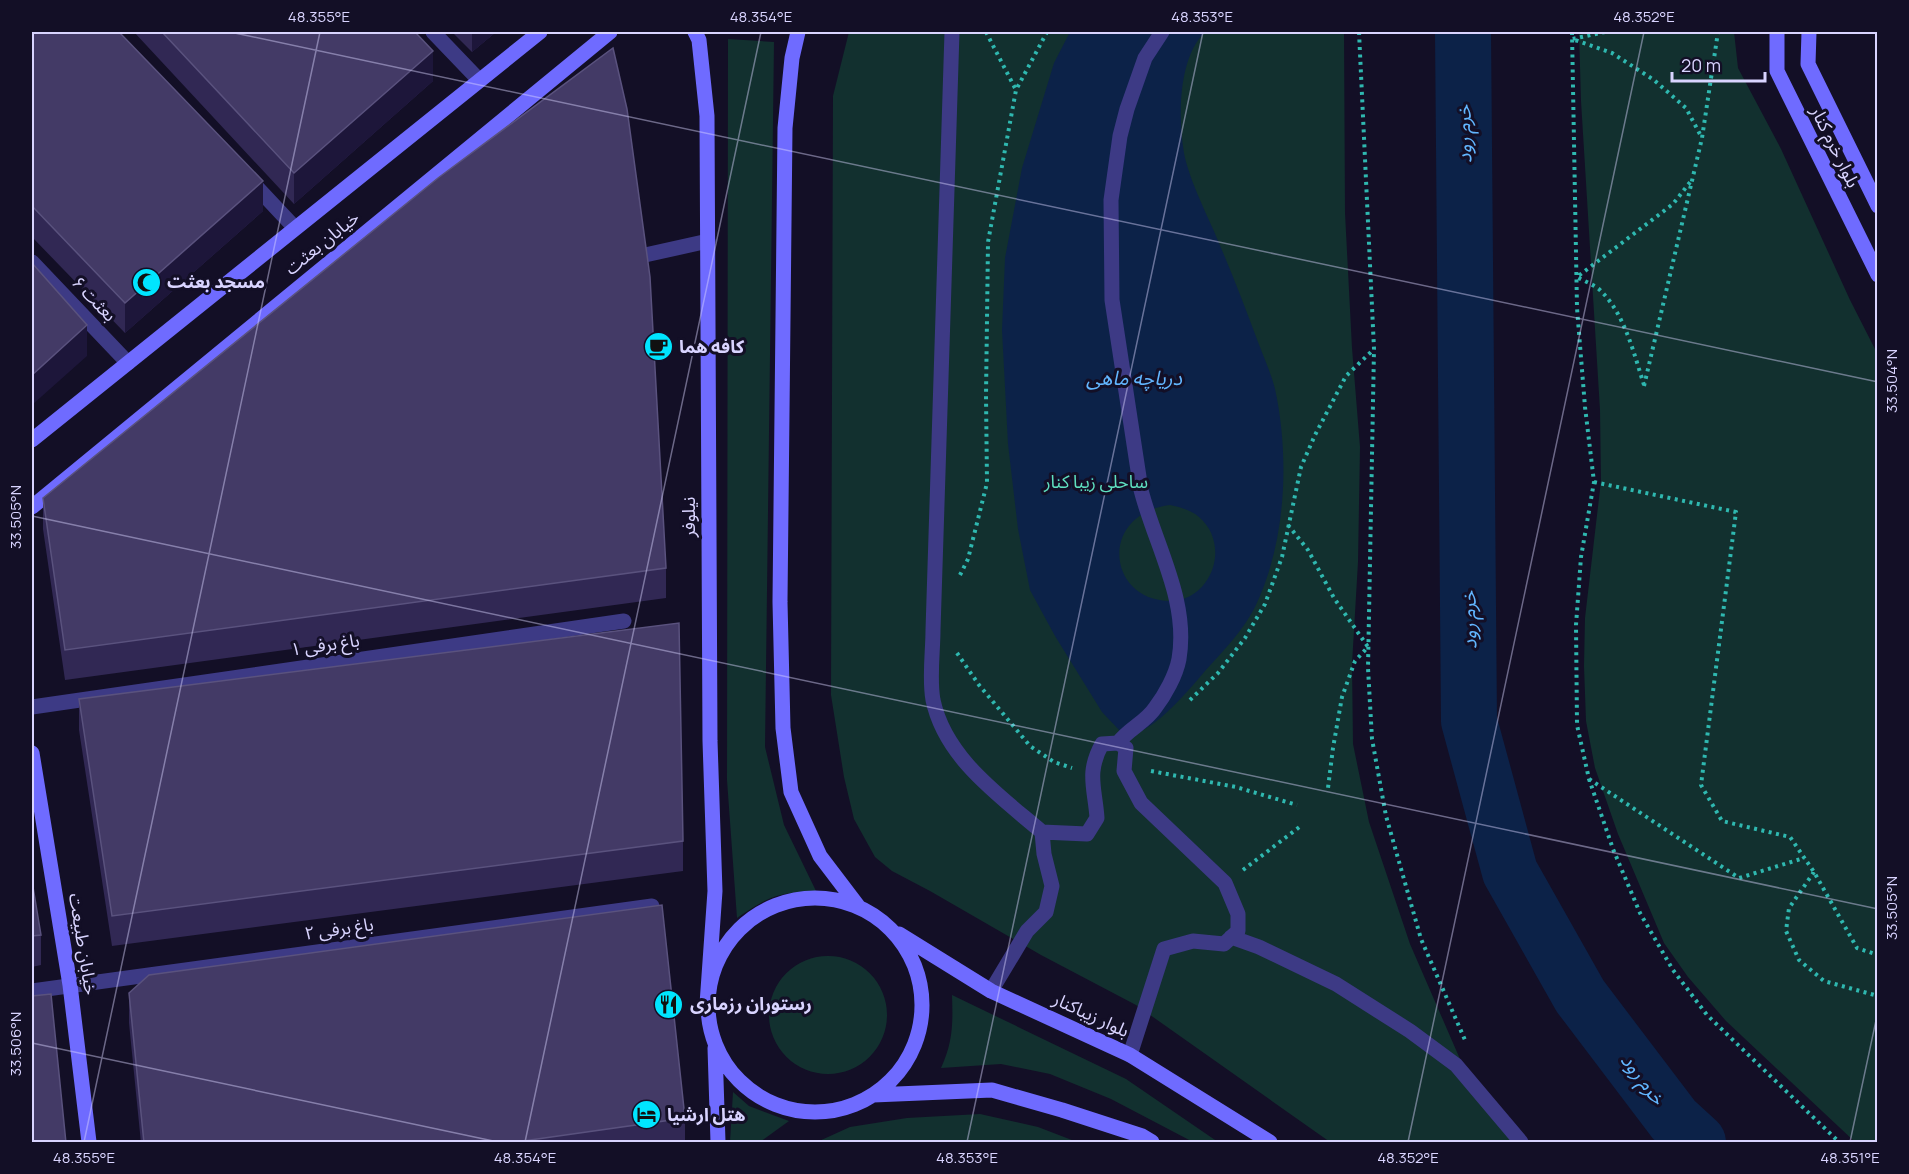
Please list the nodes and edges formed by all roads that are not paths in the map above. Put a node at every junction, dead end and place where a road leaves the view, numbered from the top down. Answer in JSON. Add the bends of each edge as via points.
{"nodes":[{"id":1,"x":433,"y":32,"type":"edge"},
{"id":2,"x":540,"y":32,"type":"edge"},
{"id":3,"x":610,"y":32,"type":"edge"},
{"id":4,"x":695,"y":32,"type":"edge"},
{"id":5,"x":798,"y":32,"type":"edge"},
{"id":6,"x":952,"y":32,"type":"edge"},
{"id":7,"x":1162,"y":32,"type":"edge"},
{"id":8,"x":1777,"y":32,"type":"edge"},
{"id":9,"x":1809,"y":32,"type":"edge"},
{"id":10,"x":479,"y":80,"type":"junction"},
{"id":11,"x":238,"y":168,"type":"edge"},
{"id":12,"x":1878,"y":206,"type":"edge"},
{"id":13,"x":295,"y":228,"type":"junction"},
{"id":14,"x":708,"y":241,"type":"junction"},
{"id":15,"x":32,"y":262,"type":"edge"},
{"id":16,"x":616,"y":262,"type":"edge"},
{"id":17,"x":1878,"y":275,"type":"edge"},
{"id":18,"x":128,"y":363,"type":"junction"},
{"id":19,"x":32,"y":440,"type":"edge"},
{"id":20,"x":32,"y":507,"type":"edge"},
{"id":21,"x":624,"y":621,"type":"dead end"},
{"id":22,"x":32,"y":707,"type":"edge"},
{"id":23,"x":1120,"y":740,"type":"junction"},
{"id":24,"x":32,"y":753,"type":"edge"},
{"id":25,"x":1042,"y":832,"type":"junction"},
{"id":26,"x":652,"y":906,"type":"edge"},
{"id":27,"x":858,"y":906,"type":"junction"},
{"id":28,"x":892,"y":930,"type":"junction"},
{"id":29,"x":1231,"y":937,"type":"junction"},
{"id":30,"x":70,"y":985,"type":"junction"},
{"id":31,"x":32,"y":991,"type":"edge"},
{"id":32,"x":991,"y":991,"type":"junction"},
{"id":33,"x":707,"y":1004,"type":"junction"},
{"id":34,"x":715,"y":1045,"type":"junction"},
{"id":35,"x":1130,"y":1055,"type":"junction"},
{"id":36,"x":873,"y":1095,"type":"junction"},
{"id":37,"x":89,"y":1143,"type":"edge"},
{"id":38,"x":718,"y":1143,"type":"edge"},
{"id":39,"x":1152,"y":1143,"type":"edge"},
{"id":40,"x":1270,"y":1143,"type":"edge"},
{"id":41,"x":1521,"y":1143,"type":"edge"}],
"edges":[{"from":1,"to":10,"type":"street"},
{"from":2,"to":10,"type":"main road","name":"خیابان بعثت"},
{"from":3,"to":20,"type":"main road","name":"خیابان بعثت"},
{"from":4,"to":14,"type":"main road","name":"نیلوفر","via":[[707,116]]},
{"from":5,"to":27,"type":"main road","via":[[785,128],[780,602],[783,728],[791,792],[820,856]]},
{"from":6,"to":25,"type":"street","via":[[933,697],[939,721],[956,751],[984,782]]},
{"from":7,"to":23,"type":"street","via":[[1145,58],[1120,136],[1111,200],[1112,300],[1133,450],[1148,516],[1176,597],[1179,660],[1153,712]]},
{"from":8,"to":17,"type":"main road","name":"بلوار خرم کنار","via":[[1777,71]]},
{"from":9,"to":12,"type":"main road","name":"بلوار خرم کنار","via":[[1808,64]]},
{"from":10,"to":13,"type":"main road","name":"خیابان بعثت"},
{"from":11,"to":13,"type":"street"},
{"from":13,"to":18,"type":"main road","name":"خیابان بعثت"},
{"from":14,"to":16,"type":"street"},
{"from":14,"to":33,"type":"main road","name":"نیلوفر","via":[[710,741],[715,891]]},
{"from":15,"to":18,"type":"street","name":"بعثت ۶"},
{"from":18,"to":19,"type":"main road","name":"خیابان بعثت"},
{"from":21,"to":22,"type":"street","name":"باغ برفی ۱"},
{"from":23,"to":25,"type":"street","via":[[1102,744],[1096,755],[1091,775],[1097,818],[1087,834]]},
{"from":23,"to":29,"type":"street","via":[[1126,748],[1124,771],[1141,803],[1225,883],[1238,914],[1238,931]]},
{"from":24,"to":30,"type":"main road","name":"خیابان طبیعت"},
{"from":25,"to":32,"type":"street","via":[[1052,886],[1046,912],[1027,931]]},
{"from":26,"to":30,"type":"street","name":"باغ برفی ۲"},
{"from":27,"to":28,"type":"main road"},
{"from":27,"to":33,"type":"main road","via":[[812,898],[788,901],[756,915],[724,948],[713,969]]},
{"from":28,"to":32,"type":"main road","name":"بلوار زیباکنار"},
{"from":28,"to":36,"type":"main road","via":[[910,956],[921,985],[922,1016],[914,1047],[897,1074]]},
{"from":29,"to":35,"type":"street","via":[[1224,944],[1193,941],[1164,950]]},
{"from":29,"to":41,"type":"street","via":[[1336,984],[1410,1031],[1456,1065]]},
{"from":30,"to":31,"type":"street","name":"باغ برفی ۲"},
{"from":30,"to":37,"type":"main road","name":"خیابان طبیعت"},
{"from":32,"to":35,"type":"main road","name":"بلوار زیباکنار"},
{"from":33,"to":34,"type":"main road"},
{"from":34,"to":36,"type":"main road","via":[[730,1071],[753,1092],[782,1106],[812,1112],[843,1108]]},
{"from":34,"to":38,"type":"main road"},
{"from":35,"to":40,"type":"main road","name":"بلوار زیباکنار"},
{"from":36,"to":39,"type":"main road","via":[[992,1090],[1142,1136]]}]}
